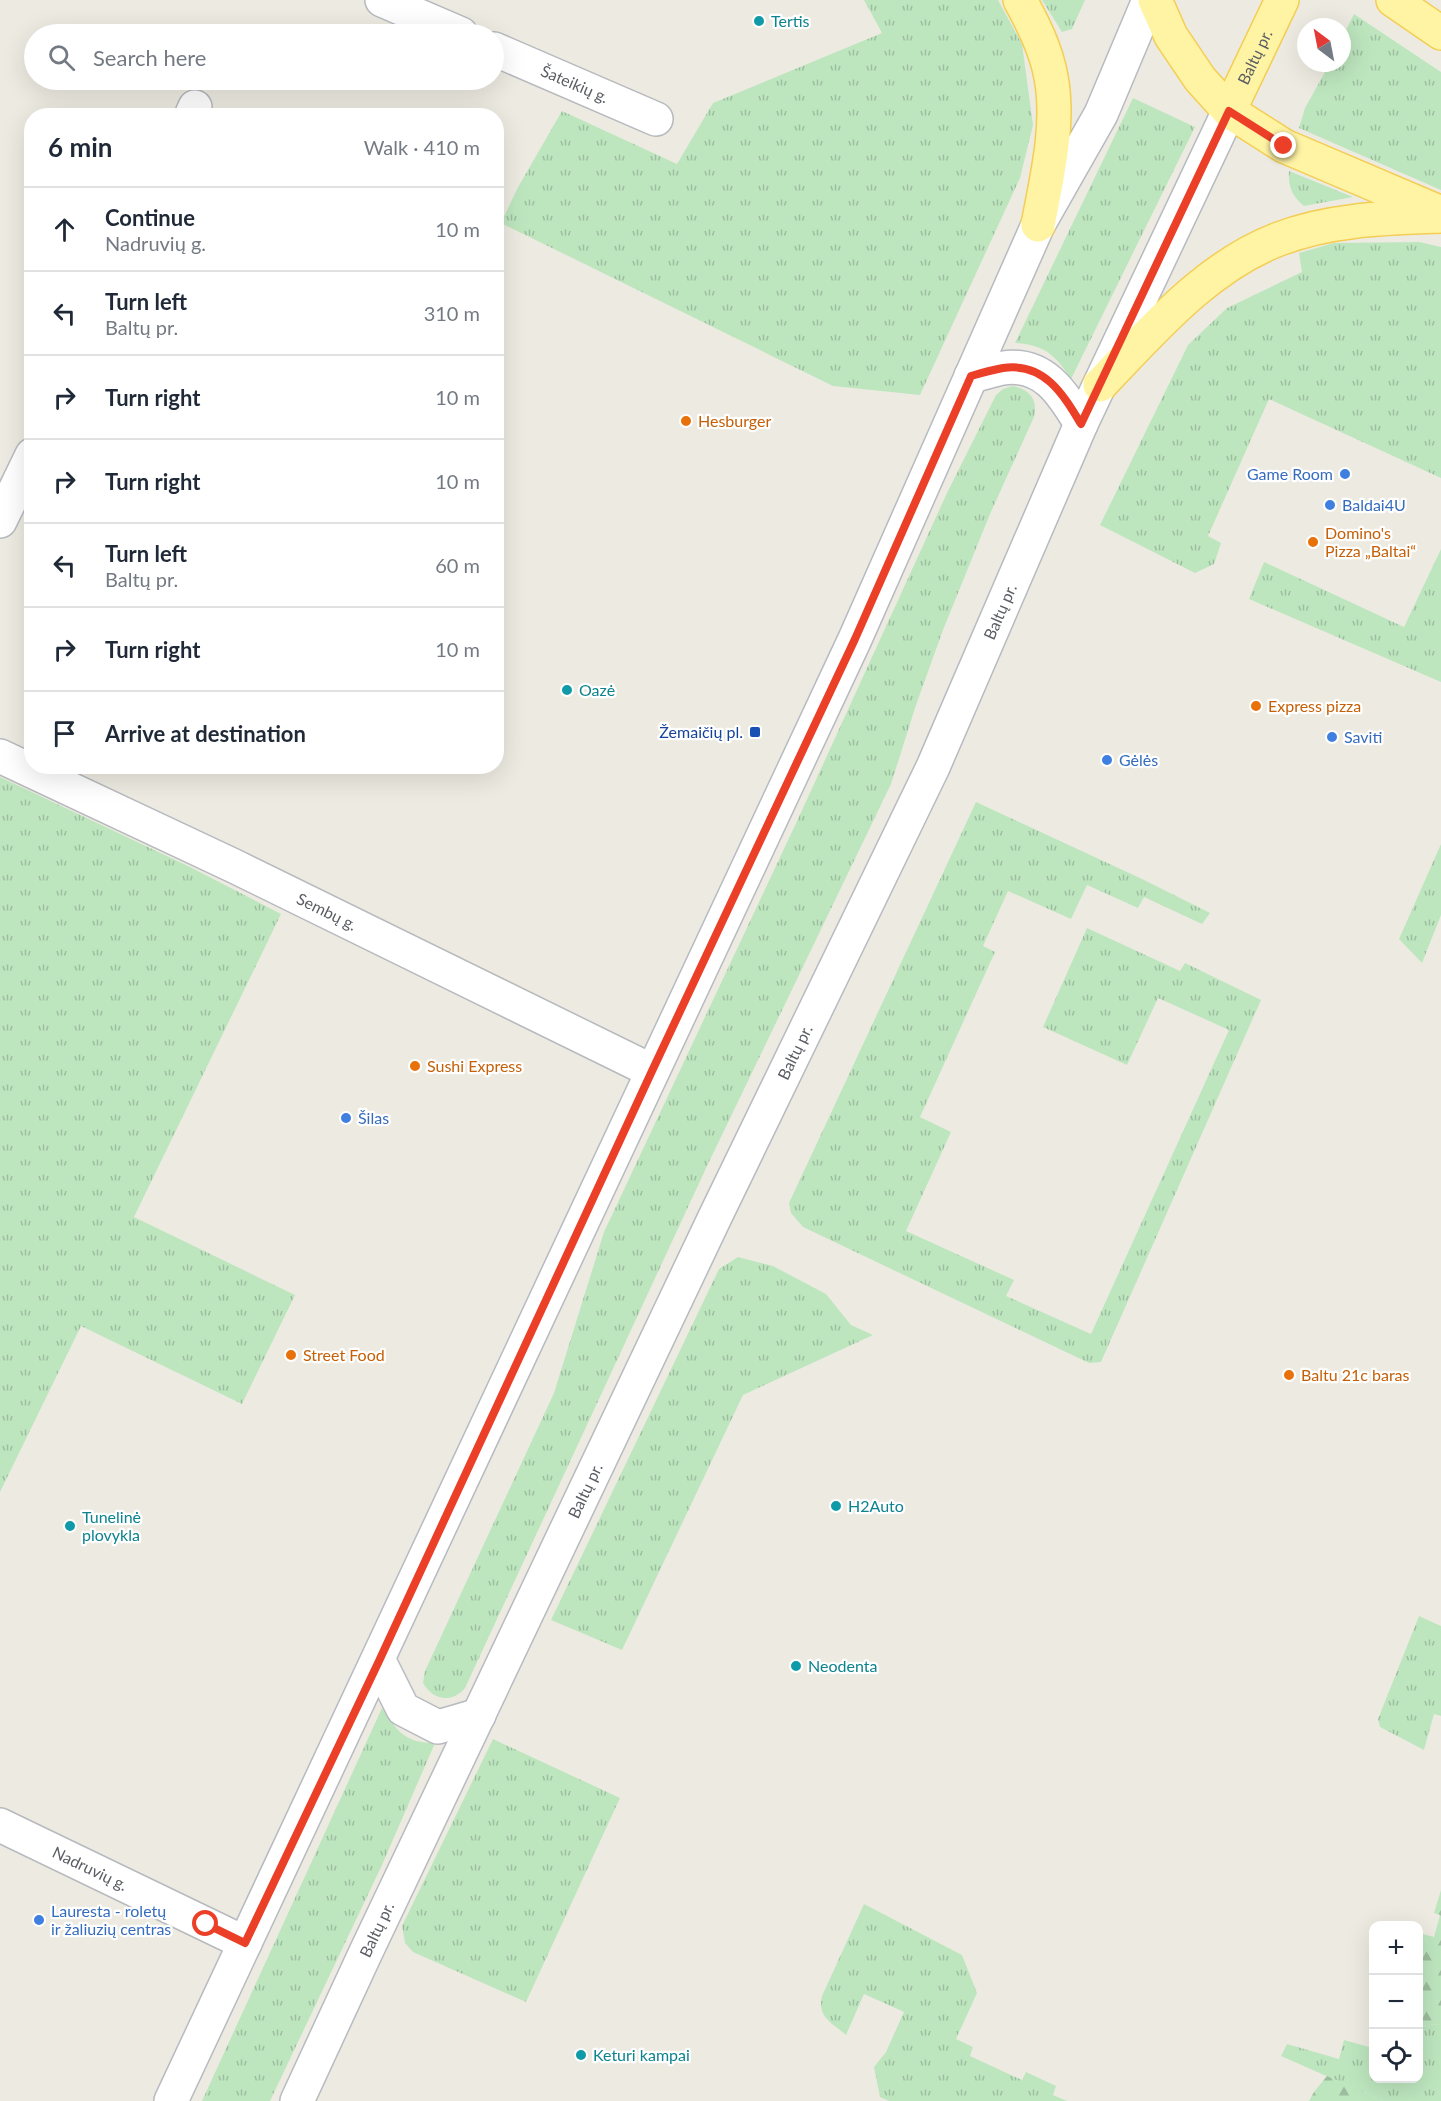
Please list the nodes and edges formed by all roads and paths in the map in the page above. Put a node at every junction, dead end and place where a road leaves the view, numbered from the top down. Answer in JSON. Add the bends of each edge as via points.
{"nodes":[{"id":1,"x":382,"y":0,"type":"edge"},
{"id":2,"x":1020,"y":0,"type":"edge"},
{"id":3,"x":1149,"y":0,"type":"edge"},
{"id":4,"x":1155,"y":0,"type":"edge"},
{"id":5,"x":1282,"y":0,"type":"edge"},
{"id":6,"x":1393,"y":0,"type":"edge"},
{"id":7,"x":438,"y":24,"type":"edge"},
{"id":8,"x":1441,"y":33,"type":"edge"},
{"id":9,"x":504,"y":53,"type":"edge"},
{"id":10,"x":1229,"y":111,"type":"junction"},
{"id":11,"x":656,"y":119,"type":"dead end"},
{"id":12,"x":1441,"y":215,"type":"edge"},
{"id":13,"x":1038,"y":225,"type":"junction"},
{"id":14,"x":971,"y":376,"type":"junction"},
{"id":15,"x":1100,"y":385,"type":"junction"},
{"id":16,"x":1081,"y":424,"type":"junction"},
{"id":17,"x":24,"y":471,"type":"edge"},
{"id":18,"x":0,"y":521,"type":"edge"},
{"id":19,"x":0,"y":756,"type":"edge"},
{"id":20,"x":24,"y":767,"type":"edge"},
{"id":21,"x":38,"y":774,"type":"edge"},
{"id":22,"x":652,"y":1071,"type":"junction"},
{"id":23,"x":379,"y":1661,"type":"junction"},
{"id":24,"x":479,"y":1716,"type":"junction"},
{"id":25,"x":0,"y":1825,"type":"edge"},
{"id":26,"x":245,"y":1943,"type":"junction"},
{"id":27,"x":171,"y":2101,"type":"edge"},
{"id":28,"x":297,"y":2101,"type":"edge"}],
"edges":[{"from":1,"to":7,"type":"main road"},
{"from":2,"to":13,"type":"main road","via":[[1038,34],[1053,94],[1049,166]]},
{"from":3,"to":13,"type":"main road","via":[[1101,114]]},
{"from":4,"to":10,"type":"main road","via":[[1171,36],[1200,79]]},
{"from":5,"to":10,"type":"main road","name":"Baltų pr."},
{"from":6,"to":8,"type":"main road"},
{"from":9,"to":11,"type":"main road","name":"Šateikių g."},
{"from":10,"to":12,"type":"main road","via":[[1284,146]]},
{"from":10,"to":15,"type":"main road","name":"Baltų pr."},
{"from":12,"to":15,"type":"main road","via":[[1382,218],[1315,228],[1249,253],[1216,274],[1161,322]]},
{"from":13,"to":14,"type":"main road"},
{"from":14,"to":16,"type":"main road","via":[[1005,368],[1032,370],[1051,381]]},
{"from":14,"to":22,"type":"main road","via":[[855,639]]},
{"from":15,"to":16,"type":"main road","name":"Baltų pr."},
{"from":16,"to":24,"type":"main road","name":"Baltų pr.","via":[[933,767]]},
{"from":17,"to":18,"type":"main road"},
{"from":19,"to":20,"type":"main road","name":"Sembų g."},
{"from":21,"to":22,"type":"main road","name":"Sembų g."},
{"from":22,"to":23,"type":"main road"},
{"from":23,"to":24,"type":"main road","via":[[403,1709],[438,1727]]},
{"from":23,"to":26,"type":"main road"},
{"from":24,"to":28,"type":"main road","name":"Baltų pr."},
{"from":25,"to":26,"type":"main road","name":"Nadruvių g."},
{"from":26,"to":27,"type":"main road"}]}
